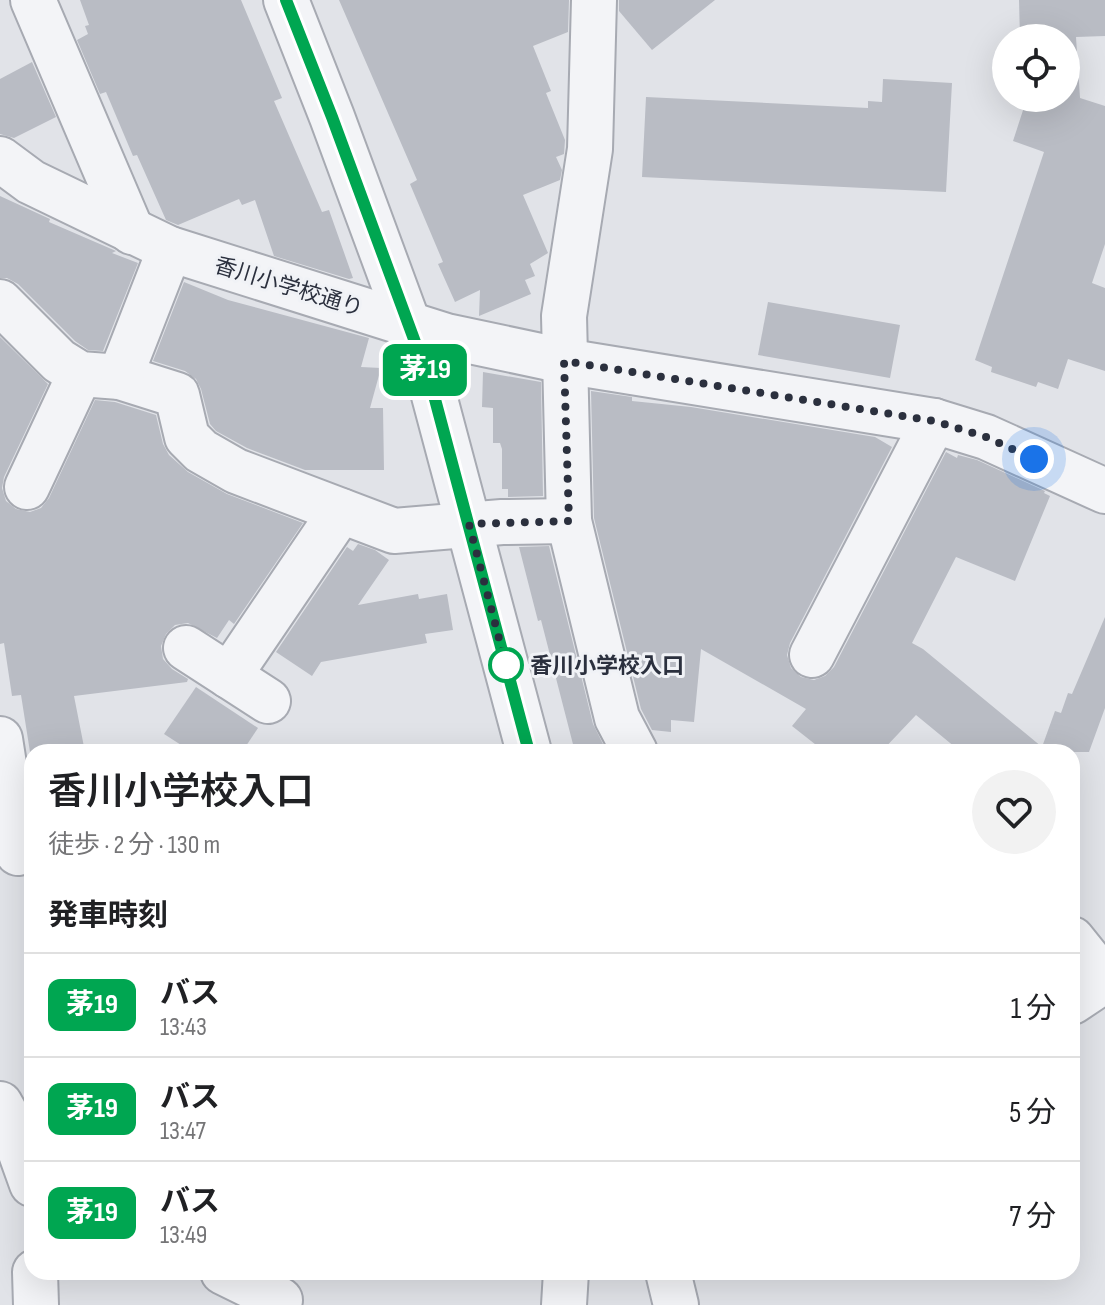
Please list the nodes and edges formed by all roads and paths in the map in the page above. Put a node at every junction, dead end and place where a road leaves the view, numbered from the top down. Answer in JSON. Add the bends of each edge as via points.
{"nodes":[{"id":1,"x":33,"y":0,"type":"edge"},
{"id":2,"x":286,"y":0,"type":"edge"},
{"id":3,"x":594,"y":0,"type":"edge"},
{"id":4,"x":0,"y":159,"type":"edge"},
{"id":5,"x":151,"y":241,"type":"junction"},
{"id":6,"x":0,"y":302,"type":"edge"},
{"id":7,"x":410,"y":324,"type":"junction"},
{"id":8,"x":564,"y":361,"type":"junction"},
{"id":9,"x":100,"y":375,"type":"junction"},
{"id":10,"x":934,"y":421,"type":"junction"},
{"id":11,"x":27,"y":487,"type":"dead end"},
{"id":12,"x":1105,"y":491,"type":"edge"},
{"id":13,"x":341,"y":511,"type":"junction"},
{"id":14,"x":569,"y":521,"type":"junction"},
{"id":15,"x":469,"y":524,"type":"junction"},
{"id":16,"x":186,"y":648,"type":"dead end"},
{"id":17,"x":812,"y":655,"type":"dead end"},
{"id":18,"x":229,"y":676,"type":"junction"},
{"id":19,"x":268,"y":701,"type":"dead end"},
{"id":20,"x":0,"y":739,"type":"edge"},
{"id":21,"x":527,"y":744,"type":"edge"},
{"id":22,"x":631,"y":744,"type":"edge"},
{"id":23,"x":17,"y":854,"type":"edge"},
{"id":24,"x":1080,"y":949,"type":"edge"},
{"id":25,"x":1105,"y":980,"type":"edge"},
{"id":26,"x":1080,"y":997,"type":"edge"},
{"id":27,"x":0,"y":1104,"type":"edge"},
{"id":28,"x":18,"y":1167,"type":"edge"},
{"id":29,"x":35,"y":1280,"type":"edge"},
{"id":30,"x":239,"y":1280,"type":"edge"},
{"id":31,"x":566,"y":1280,"type":"edge"},
{"id":32,"x":670,"y":1280,"type":"edge"},
{"id":33,"x":36,"y":1305,"type":"edge"},
{"id":34,"x":278,"y":1305,"type":"edge"},
{"id":35,"x":564,"y":1305,"type":"edge"},
{"id":36,"x":676,"y":1305,"type":"edge"}],
"edges":[{"from":1,"to":5,"type":"street"},
{"from":2,"to":7,"type":"street"},
{"from":3,"to":8,"type":"street","via":[[590,149],[564,316]]},
{"from":4,"to":5,"type":"street","name":"香川小学校通り","via":[[31,182]]},
{"from":5,"to":7,"type":"street","name":"香川小学校通り"},
{"from":5,"to":9,"type":"street"},
{"from":6,"to":9,"type":"street","via":[[59,361]]},
{"from":7,"to":8,"type":"street","name":"香川小学校通り"},
{"from":7,"to":15,"type":"street"},
{"from":8,"to":10,"type":"street","name":"香川小学校通り"},
{"from":8,"to":14,"type":"street"},
{"from":9,"to":11,"type":"street"},
{"from":9,"to":13,"type":"street","via":[[177,395],[187,437],[201,451],[236,471]]},
{"from":10,"to":12,"type":"street","name":"香川小学校通り","via":[[986,437]]},
{"from":10,"to":17,"type":"street"},
{"from":13,"to":15,"type":"street","via":[[394,531]]},
{"from":13,"to":18,"type":"street"},
{"from":14,"to":15,"type":"street"},
{"from":14,"to":22,"type":"street","via":[[617,718]]},
{"from":15,"to":21,"type":"street"},
{"from":16,"to":18,"type":"street"},
{"from":18,"to":19,"type":"street"},
{"from":20,"to":23,"type":"street"},
{"from":24,"to":25,"type":"street"},
{"from":25,"to":26,"type":"street"},
{"from":27,"to":28,"type":"street","via":[[9,1120]]},
{"from":29,"to":33,"type":"street"},
{"from":30,"to":34,"type":"street","via":[[280,1300]]},
{"from":31,"to":35,"type":"street"},
{"from":32,"to":36,"type":"street"}]}
